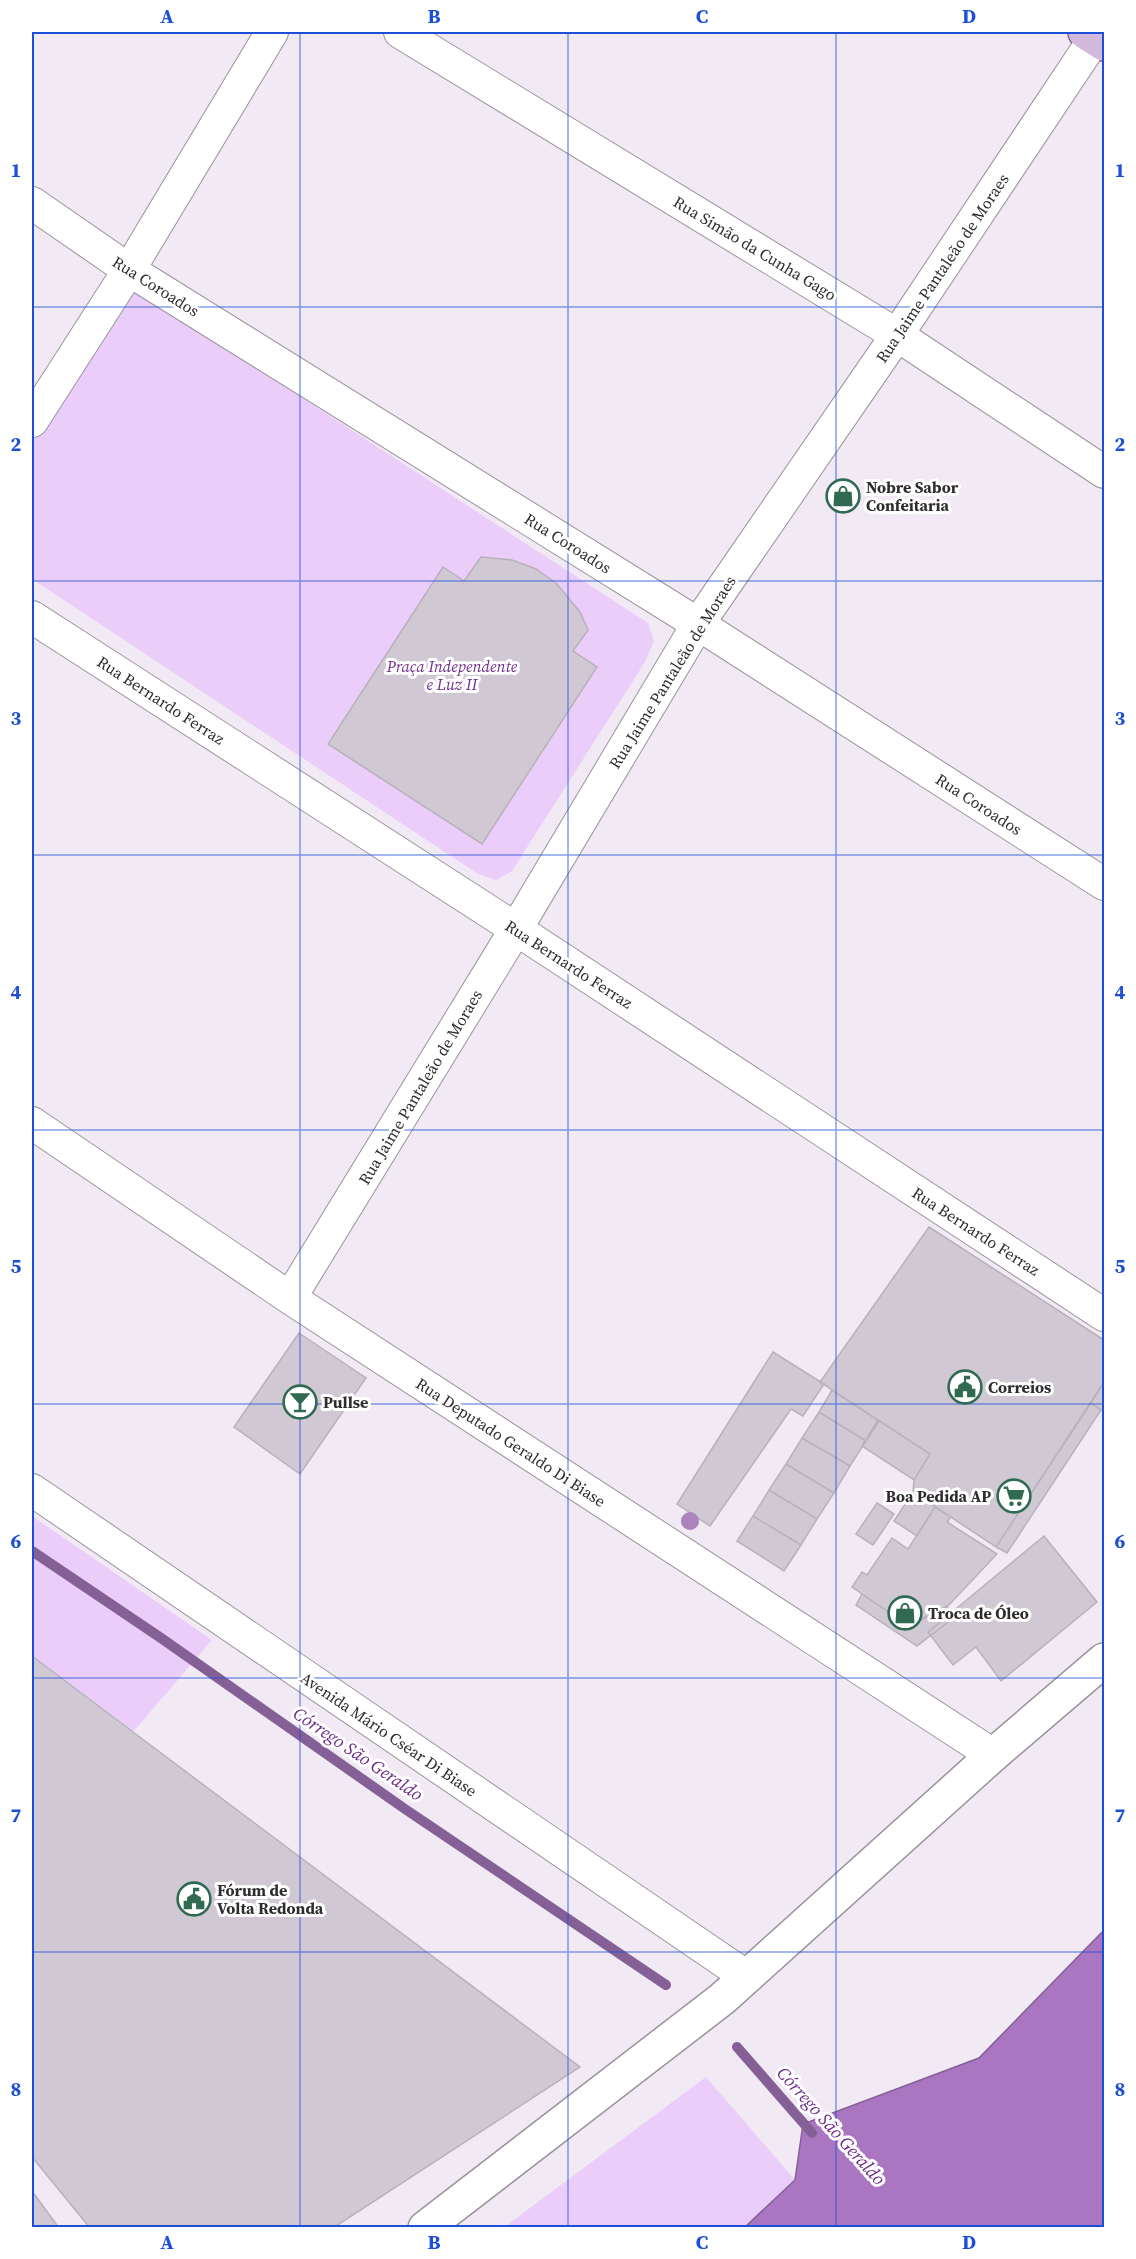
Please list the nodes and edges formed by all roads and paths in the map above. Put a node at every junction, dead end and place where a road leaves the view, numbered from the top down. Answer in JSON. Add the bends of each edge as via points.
{"nodes":[{"id":1,"x":272,"y":32,"type":"edge"},
{"id":2,"x":400,"y":32,"type":"edge"},
{"id":3,"x":1096,"y":36,"type":"edge"},
{"id":4,"x":32,"y":203,"type":"edge"},
{"id":5,"x":129,"y":270,"type":"junction"},
{"id":6,"x":897,"y":335,"type":"junction"},
{"id":7,"x":32,"y":421,"type":"edge"},
{"id":8,"x":1104,"y":472,"type":"edge"},
{"id":9,"x":32,"y":617,"type":"edge"},
{"id":10,"x":698,"y":624,"type":"junction"},
{"id":11,"x":1104,"y":884,"type":"edge"},
{"id":12,"x":516,"y":929,"type":"junction"},
{"id":13,"x":32,"y":1123,"type":"edge"},
{"id":14,"x":290,"y":1298,"type":"junction"},
{"id":15,"x":1104,"y":1315,"type":"edge"},
{"id":16,"x":32,"y":1490,"type":"edge"},
{"id":17,"x":1104,"y":1660,"type":"edge"},
{"id":18,"x":993,"y":1755,"type":"junction"},
{"id":19,"x":747,"y":1977,"type":"junction"},
{"id":20,"x":425,"y":2228,"type":"edge"}],
"edges":[{"from":1,"to":5,"type":"street"},
{"from":2,"to":6,"type":"street","name":"Rua Simão da Cunha Gago"},
{"from":3,"to":6,"type":"street","name":"Rua Jaime Pantaleão de Moraes"},
{"from":4,"to":5,"type":"street","name":"Rua Coroados"},
{"from":5,"to":7,"type":"street"},
{"from":5,"to":10,"type":"street","name":"Rua Coroados"},
{"from":6,"to":8,"type":"street","name":"Rua Simão da Cunha Gago"},
{"from":6,"to":10,"type":"street","name":"Rua Jaime Pantaleão de Moraes"},
{"from":9,"to":12,"type":"street","name":"Rua Bernardo Ferraz"},
{"from":10,"to":11,"type":"street","name":"Rua Coroados"},
{"from":10,"to":12,"type":"street","name":"Rua Jaime Pantaleão de Moraes"},
{"from":12,"to":14,"type":"street","name":"Rua Jaime Pantaleão de Moraes"},
{"from":12,"to":15,"type":"street","name":"Rua Bernardo Ferraz"},
{"from":13,"to":14,"type":"street","name":"Rua Deputado Geraldo Di Biase"},
{"from":14,"to":18,"type":"street","name":"Rua Deputado Geraldo Di Biase"},
{"from":16,"to":19,"type":"street","name":"Avenida Mário Cséar Di Biase"},
{"from":17,"to":18,"type":"street"},
{"from":18,"to":19,"type":"street"},
{"from":19,"to":20,"type":"street"}]}
